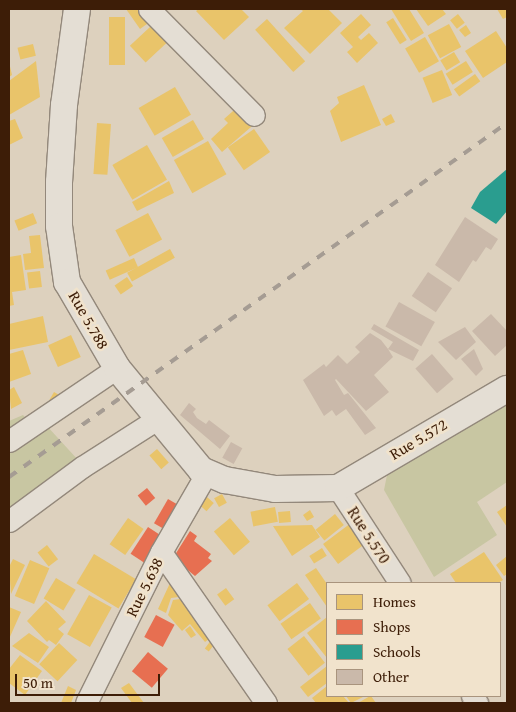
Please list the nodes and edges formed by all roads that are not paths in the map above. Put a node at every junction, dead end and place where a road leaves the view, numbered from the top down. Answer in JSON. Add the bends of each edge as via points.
{"nodes":[{"id":1,"x":77,"y":9,"type":"edge"},
{"id":2,"x":149,"y":9,"type":"edge"},
{"id":3,"x":254,"y":115,"type":"dead end"},
{"id":4,"x":117,"y":368,"type":"junction"},
{"id":5,"x":507,"y":388,"type":"edge"},
{"id":6,"x":157,"y":419,"type":"junction"},
{"id":7,"x":9,"y":441,"type":"edge"},
{"id":8,"x":206,"y":474,"type":"junction"},
{"id":9,"x":333,"y":488,"type":"junction"},
{"id":10,"x":9,"y":522,"type":"edge"},
{"id":11,"x":161,"y":552,"type":"junction"},
{"id":12,"x":399,"y":582,"type":"edge"},
{"id":13,"x":86,"y":703,"type":"edge"},
{"id":14,"x":266,"y":703,"type":"edge"}],
"edges":[{"from":1,"to":4,"type":"street","name":"Rue 5.788","via":[[64,105],[59,182],[63,266],[75,299]]},
{"from":2,"to":3,"type":"street"},
{"from":4,"to":6,"type":"street","name":"Rue 5.788"},
{"from":4,"to":7,"type":"street"},
{"from":5,"to":9,"type":"street","name":"Rue 5.572"},
{"from":6,"to":8,"type":"street","name":"Rue 5.788"},
{"from":6,"to":10,"type":"street","via":[[82,467]]},
{"from":8,"to":9,"type":"street","via":[[275,489]]},
{"from":8,"to":11,"type":"street","name":"Rue 5.638"},
{"from":9,"to":12,"type":"street","name":"Rue 5.570"},
{"from":11,"to":13,"type":"street","name":"Rue 5.638"},
{"from":11,"to":14,"type":"street"}]}
